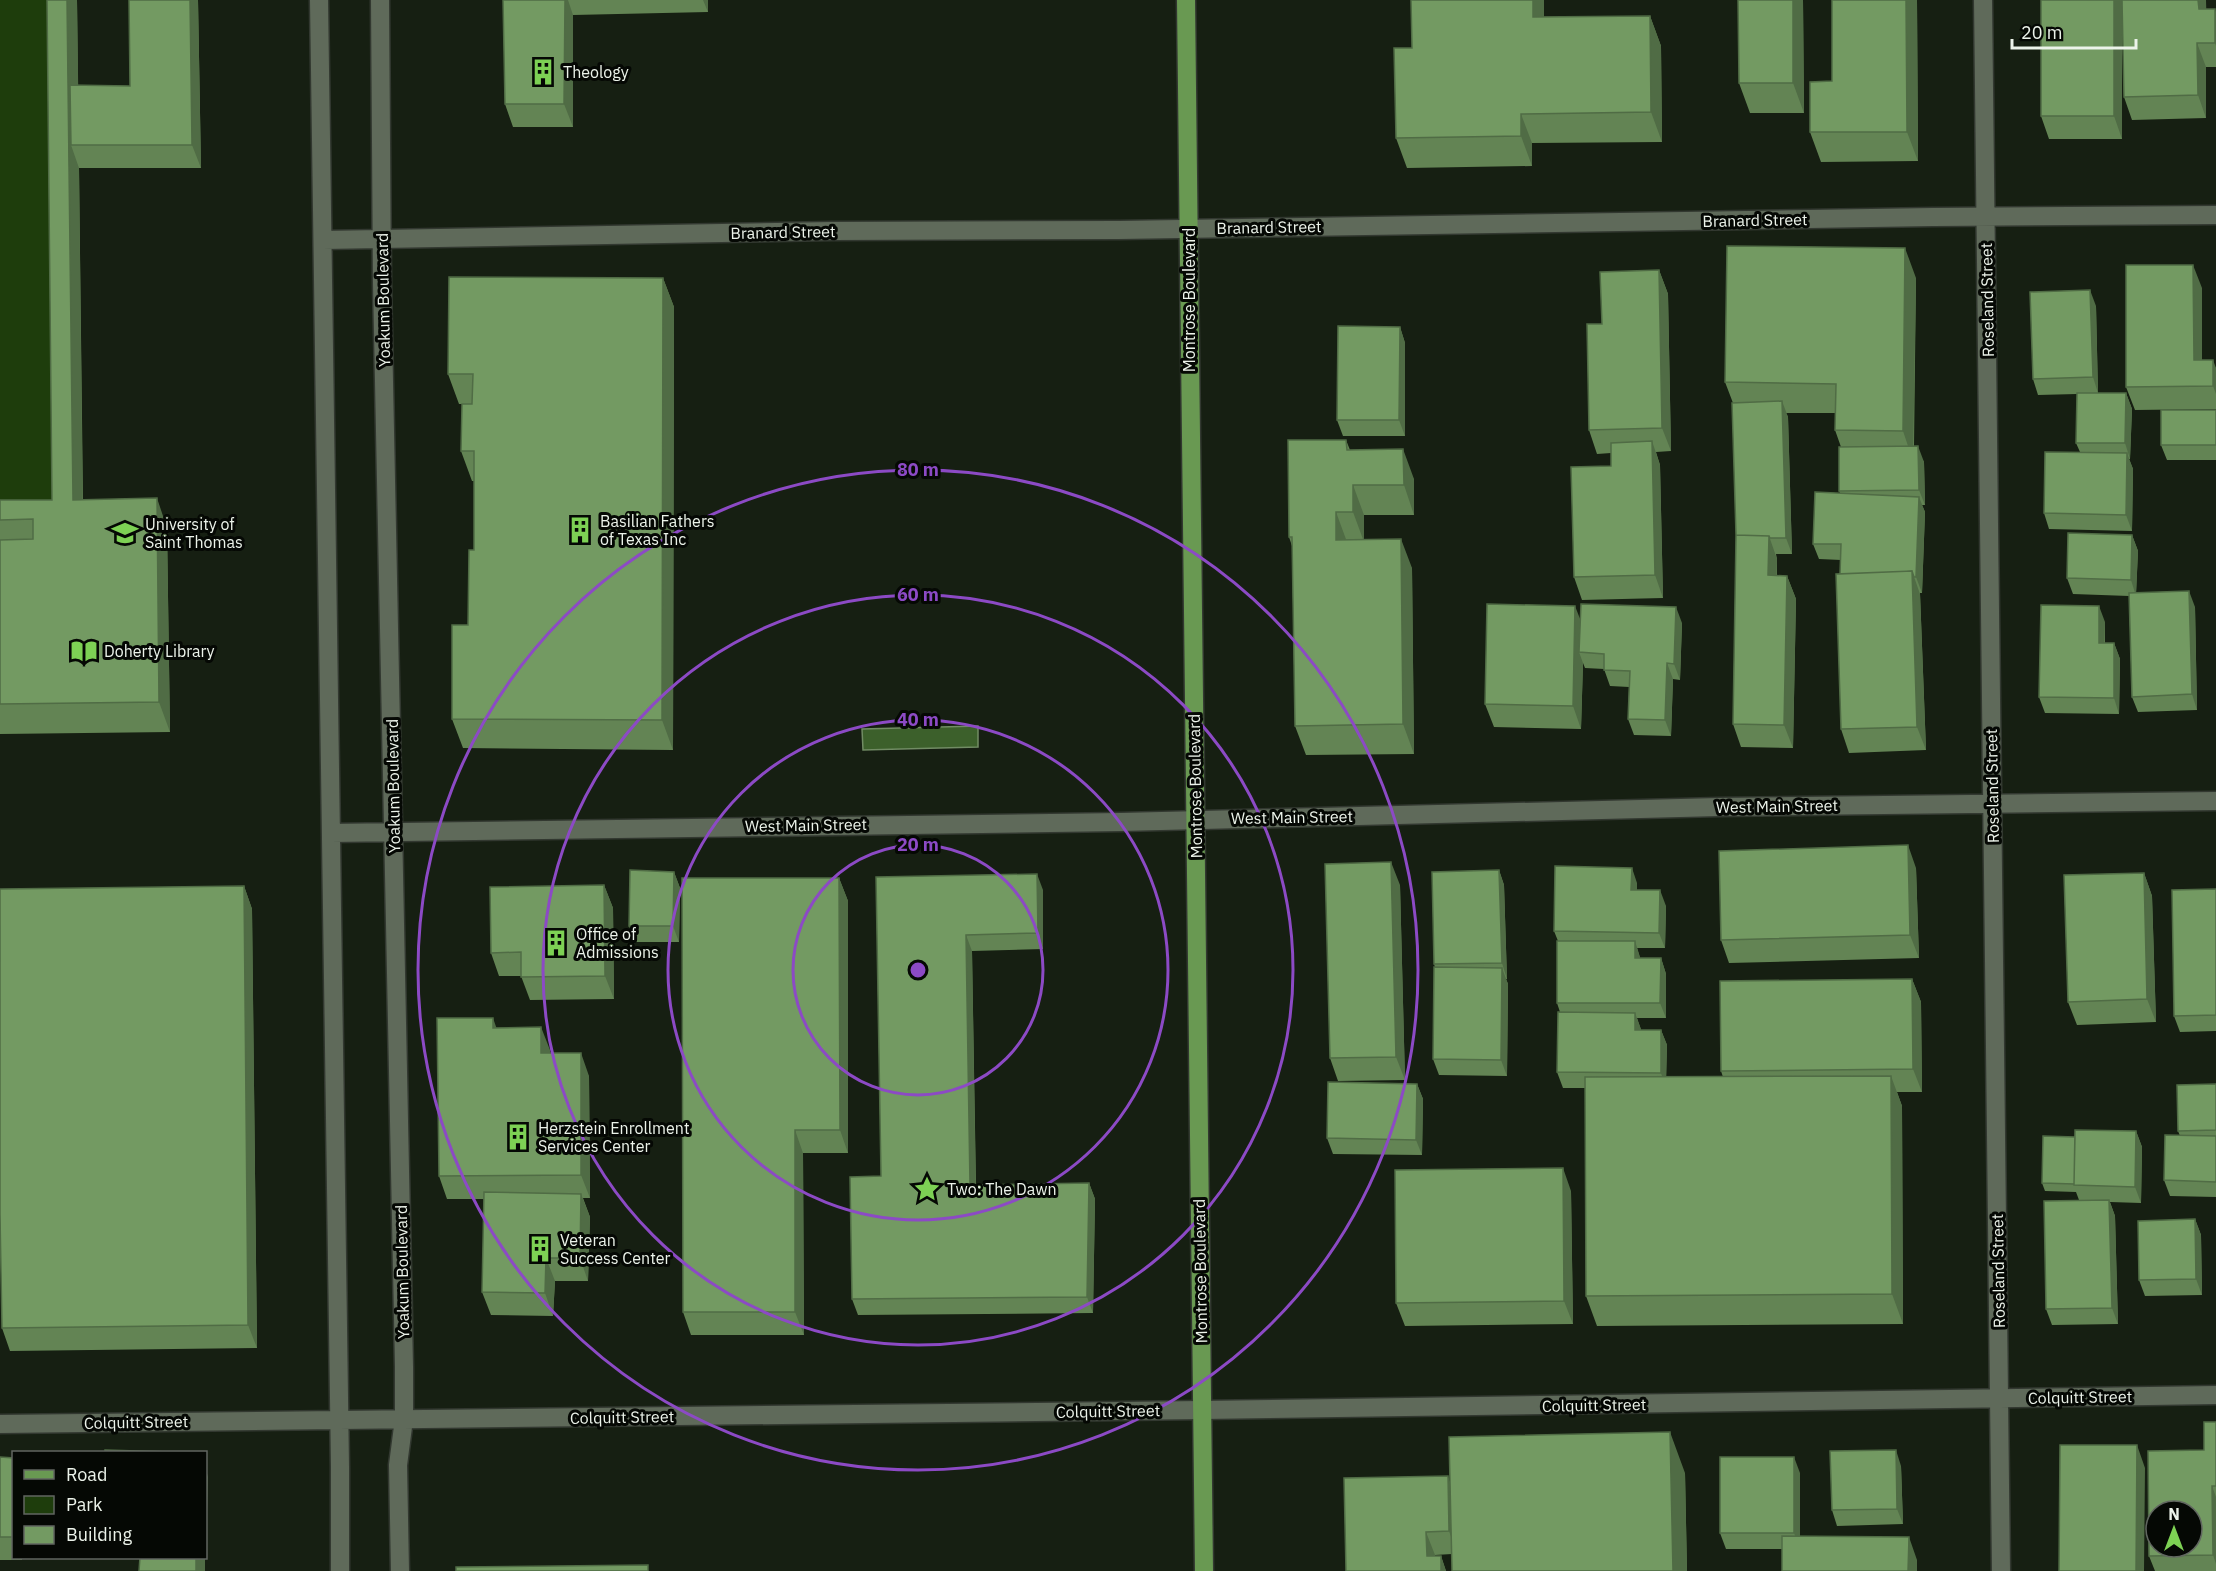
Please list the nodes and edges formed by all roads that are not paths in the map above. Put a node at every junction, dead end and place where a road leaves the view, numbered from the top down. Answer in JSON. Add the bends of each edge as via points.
{"nodes":[{"id":1,"x":319,"y":0,"type":"edge"},
{"id":2,"x":380,"y":0,"type":"edge"},
{"id":3,"x":1186,"y":0,"type":"edge"},
{"id":4,"x":1983,"y":0,"type":"edge"},
{"id":5,"x":2216,"y":215,"type":"edge"},
{"id":6,"x":1986,"y":217,"type":"junction"},
{"id":7,"x":1188,"y":229,"type":"junction"},
{"id":8,"x":382,"y":239,"type":"junction"},
{"id":9,"x":323,"y":240,"type":"junction"},
{"id":10,"x":2216,"y":801,"type":"edge"},
{"id":11,"x":1993,"y":804,"type":"junction"},
{"id":12,"x":1195,"y":820,"type":"junction"},
{"id":13,"x":394,"y":832,"type":"junction"},
{"id":14,"x":331,"y":833,"type":"junction"},
{"id":15,"x":2216,"y":1395,"type":"edge"},
{"id":16,"x":1999,"y":1398,"type":"junction"},
{"id":17,"x":1202,"y":1410,"type":"junction"},
{"id":18,"x":404,"y":1419,"type":"junction"},
{"id":19,"x":339,"y":1420,"type":"junction"},
{"id":20,"x":0,"y":1424,"type":"edge"},
{"id":21,"x":340,"y":1571,"type":"edge"},
{"id":22,"x":400,"y":1571,"type":"edge"},
{"id":23,"x":1204,"y":1571,"type":"edge"},
{"id":24,"x":2001,"y":1571,"type":"edge"}],
"edges":[{"from":1,"to":9,"type":"street"},
{"from":2,"to":8,"type":"street","name":"Yoakum Boulevard"},
{"from":3,"to":7,"type":"main road","name":"Montrose Boulevard"},
{"from":4,"to":6,"type":"street","name":"Roseland Street"},
{"from":5,"to":6,"type":"street","name":"Branard Street"},
{"from":6,"to":7,"type":"street","name":"Branard Street"},
{"from":6,"to":11,"type":"street","name":"Roseland Street"},
{"from":7,"to":8,"type":"street","name":"Branard Street"},
{"from":7,"to":12,"type":"main road","name":"Montrose Boulevard"},
{"from":8,"to":9,"type":"street","name":"Branard Street"},
{"from":8,"to":13,"type":"street","name":"Yoakum Boulevard"},
{"from":9,"to":14,"type":"street"},
{"from":10,"to":11,"type":"street","name":"West Main Street"},
{"from":11,"to":12,"type":"street","name":"West Main Street"},
{"from":11,"to":16,"type":"street","name":"Roseland Street"},
{"from":12,"to":13,"type":"street","name":"West Main Street"},
{"from":12,"to":17,"type":"main road","name":"Montrose Boulevard"},
{"from":13,"to":14,"type":"street","name":"West Main Street"},
{"from":13,"to":18,"type":"street","name":"Yoakum Boulevard"},
{"from":14,"to":19,"type":"street"},
{"from":15,"to":16,"type":"street","name":"Colquitt Street"},
{"from":16,"to":17,"type":"street","name":"Colquitt Street"},
{"from":16,"to":24,"type":"street","name":"Roseland Street"},
{"from":17,"to":18,"type":"street","name":"Colquitt Street"},
{"from":17,"to":23,"type":"main road","name":"Montrose Boulevard"},
{"from":18,"to":19,"type":"street","name":"Colquitt Street"},
{"from":18,"to":22,"type":"street","name":"Yoakum Boulevard","via":[[398,1465]]},
{"from":19,"to":20,"type":"street","name":"Colquitt Street"},
{"from":19,"to":21,"type":"street"}]}
